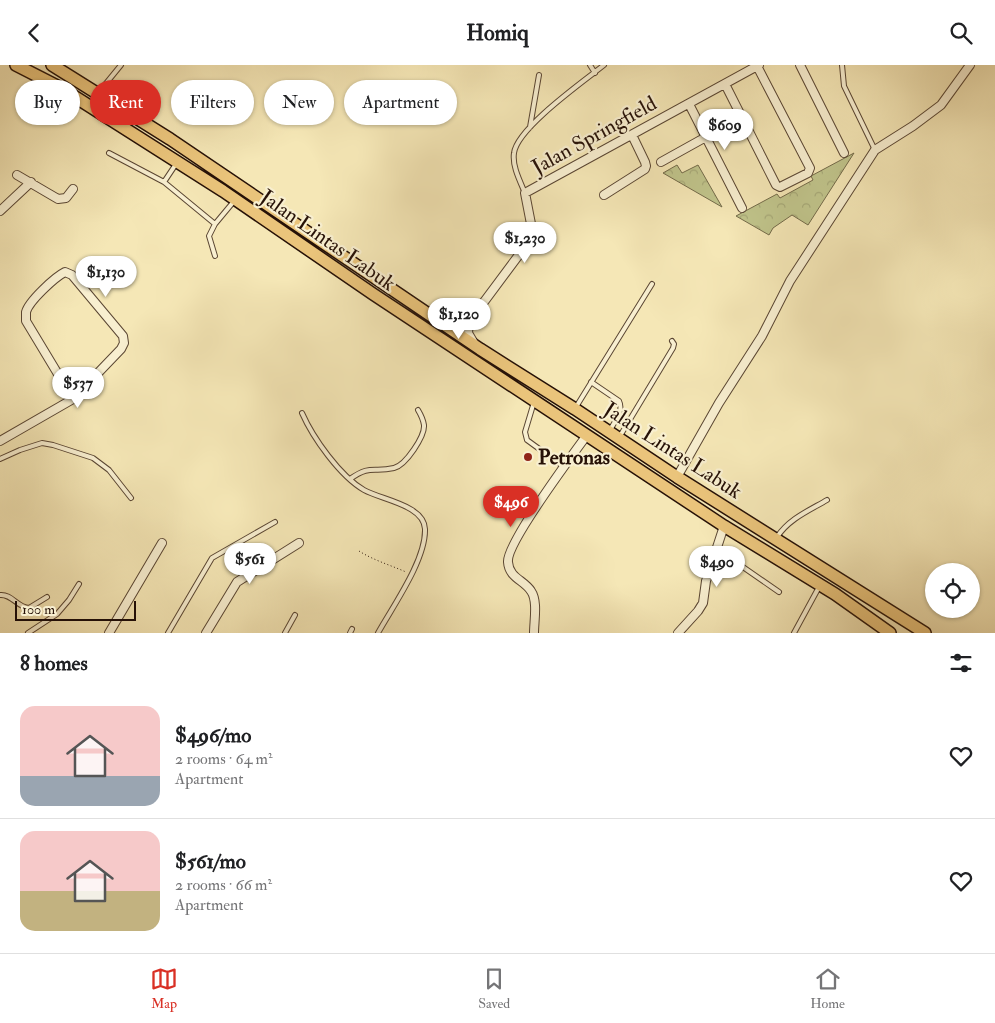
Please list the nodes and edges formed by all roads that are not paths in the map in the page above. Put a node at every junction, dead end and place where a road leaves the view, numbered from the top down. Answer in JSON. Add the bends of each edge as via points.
{"nodes":[{"id":1,"x":16,"y":65,"type":"edge"},
{"id":2,"x":52,"y":65,"type":"edge"},
{"id":3,"x":121,"y":65,"type":"edge"},
{"id":4,"x":590,"y":65,"type":"edge"},
{"id":5,"x":604,"y":65,"type":"edge"},
{"id":6,"x":800,"y":65,"type":"edge"},
{"id":7,"x":842,"y":65,"type":"edge"},
{"id":8,"x":970,"y":65,"type":"edge"},
{"id":9,"x":758,"y":66,"type":"edge"},
{"id":10,"x":595,"y":73,"type":"junction"},
{"id":11,"x":539,"y":75,"type":"dead end"},
{"id":12,"x":109,"y":80,"type":"edge"},
{"id":13,"x":725,"y":84,"type":"junction"},
{"id":14,"x":90,"y":88,"type":"edge"},
{"id":15,"x":688,"y":104,"type":"junction"},
{"id":16,"x":148,"y":125,"type":"edge"},
{"id":17,"x":530,"y":127,"type":"junction"},
{"id":18,"x":632,"y":135,"type":"junction"},
{"id":19,"x":706,"y":137,"type":"junction"},
{"id":20,"x":170,"y":139,"type":"junction"},
{"id":21,"x":875,"y":150,"type":"junction"},
{"id":22,"x":109,"y":153,"type":"dead end"},
{"id":23,"x":844,"y":153,"type":"dead end"},
{"id":24,"x":177,"y":162,"type":"junction"},
{"id":25,"x":662,"y":162,"type":"dead end"},
{"id":26,"x":17,"y":175,"type":"dead end"},
{"id":27,"x":31,"y":182,"type":"junction"},
{"id":28,"x":164,"y":182,"type":"junction"},
{"id":29,"x":73,"y":189,"type":"dead end"},
{"id":30,"x":525,"y":193,"type":"junction"},
{"id":31,"x":604,"y":195,"type":"dead end"},
{"id":32,"x":236,"y":199,"type":"junction"},
{"id":33,"x":742,"y":208,"type":"dead end"},
{"id":34,"x":0,"y":211,"type":"edge"},
{"id":35,"x":215,"y":224,"type":"junction"},
{"id":36,"x":306,"y":247,"type":"junction"},
{"id":37,"x":215,"y":256,"type":"dead end"},
{"id":38,"x":652,"y":284,"type":"dead end"},
{"id":39,"x":440,"y":322,"type":"junction"},
{"id":40,"x":469,"y":322,"type":"junction"},
{"id":41,"x":672,"y":341,"type":"dead end"},
{"id":42,"x":480,"y":349,"type":"junction"},
{"id":43,"x":591,"y":382,"type":"junction"},
{"id":44,"x":73,"y":399,"type":"junction"},
{"id":45,"x":534,"y":400,"type":"junction"},
{"id":46,"x":575,"y":409,"type":"junction"},
{"id":47,"x":418,"y":411,"type":"dead end"},
{"id":48,"x":302,"y":413,"type":"dead end"},
{"id":49,"x":587,"y":435,"type":"junction"},
{"id":50,"x":614,"y":435,"type":"junction"},
{"id":51,"x":0,"y":441,"type":"edge"},
{"id":52,"x":0,"y":459,"type":"edge"},
{"id":53,"x":564,"y":467,"type":"junction"},
{"id":54,"x":676,"y":477,"type":"junction"},
{"id":55,"x":350,"y":479,"type":"junction"},
{"id":56,"x":131,"y":498,"type":"dead end"},
{"id":57,"x":826,"y":500,"type":"dead end"},
{"id":58,"x":275,"y":522,"type":"dead end"},
{"id":59,"x":724,"y":526,"type":"junction"},
{"id":60,"x":775,"y":539,"type":"junction"},
{"id":61,"x":162,"y":543,"type":"dead end"},
{"id":62,"x":299,"y":543,"type":"dead end"},
{"id":63,"x":717,"y":548,"type":"junction"},
{"id":64,"x":79,"y":584,"type":"dead end"},
{"id":65,"x":820,"y":585,"type":"junction"},
{"id":66,"x":779,"y":592,"type":"dead end"},
{"id":67,"x":0,"y":595,"type":"edge"},
{"id":68,"x":47,"y":597,"type":"dead end"},
{"id":69,"x":295,"y":615,"type":"dead end"},
{"id":70,"x":887,"y":632,"type":"edge"},
{"id":71,"x":28,"y":633,"type":"edge"},
{"id":72,"x":109,"y":633,"type":"edge"},
{"id":73,"x":168,"y":633,"type":"edge"},
{"id":74,"x":206,"y":633,"type":"edge"},
{"id":75,"x":285,"y":633,"type":"edge"},
{"id":76,"x":378,"y":633,"type":"edge"},
{"id":77,"x":534,"y":633,"type":"edge"},
{"id":78,"x":678,"y":633,"type":"edge"},
{"id":79,"x":794,"y":633,"type":"edge"},
{"id":80,"x":925,"y":633,"type":"edge"}],
"edges":[{"from":1,"to":24,"type":"main road","name":"Jalan Lintas Labuk","via":[[61,88]]},
{"from":2,"to":14,"type":"main road","name":"Jalan Lintas Labuk"},
{"from":3,"to":12,"type":"lane"},
{"from":4,"to":10,"type":"lane"},
{"from":5,"to":10,"type":"lane"},
{"from":6,"to":23,"type":"street"},
{"from":7,"to":21,"type":"lane","via":[[844,86]]},
{"from":8,"to":21,"type":"street","via":[[941,105]]},
{"from":9,"to":13,"type":"street","name":"Jalan Springfield"},
{"from":9,"to":13,"type":"street","via":[[810,171],[780,187],[776,185]]},
{"from":10,"to":17,"type":"lane"},
{"from":11,"to":17,"type":"lane"},
{"from":13,"to":15,"type":"street","name":"Jalan Springfield"},
{"from":15,"to":18,"type":"street","name":"Jalan Springfield"},
{"from":15,"to":19,"type":"street"},
{"from":16,"to":20,"type":"main road","name":"Jalan Lintas Labuk"},
{"from":17,"to":30,"type":"lane","via":[[514,153]]},
{"from":18,"to":30,"type":"street","name":"Jalan Springfield"},
{"from":18,"to":31,"type":"street","via":[[645,169]]},
{"from":19,"to":25,"type":"street"},
{"from":19,"to":33,"type":"street"},
{"from":20,"to":36,"type":"main road","via":[[198,163],[304,237]]},
{"from":20,"to":39,"type":"main road","name":"Jalan Lintas Labuk"},
{"from":21,"to":54,"type":"street","via":[[790,281],[762,336]]},
{"from":22,"to":28,"type":"lane"},
{"from":24,"to":28,"type":"lane"},
{"from":24,"to":32,"type":"main road","name":"Jalan Lintas Labuk"},
{"from":26,"to":27,"type":"street"},
{"from":27,"to":29,"type":"street","via":[[58,199],[66,197]]},
{"from":27,"to":34,"type":"street"},
{"from":28,"to":35,"type":"lane"},
{"from":30,"to":40,"type":"street","name":"Jalan Springfield","via":[[531,219],[530,240]]},
{"from":32,"to":35,"type":"lane"},
{"from":32,"to":36,"type":"main road","name":"Jalan Lintas Labuk"},
{"from":35,"to":37,"type":"lane","via":[[209,236]]},
{"from":36,"to":45,"type":"main road","name":"Jalan Lintas Labuk"},
{"from":38,"to":43,"type":"lane"},
{"from":39,"to":40,"type":"street","via":[[459,326]]},
{"from":39,"to":42,"type":"main road","name":"Jalan Lintas Labuk"},
{"from":40,"to":42,"type":"street","via":[[470,337]]},
{"from":41,"to":50,"type":"lane","via":[[673,348]]},
{"from":42,"to":46,"type":"main road","name":"Jalan Lintas Labuk"},
{"from":43,"to":46,"type":"lane"},
{"from":43,"to":50,"type":"lane","via":[[619,401],[621,406]]},
{"from":44,"to":44,"type":"street","via":[[124,343],[110,320],[72,275],[65,272],[32,302],[26,312],[26,321]]},
{"from":44,"to":51,"type":"street"},
{"from":45,"to":49,"type":"main road","name":"Jalan Lintas Labuk"},
{"from":45,"to":53,"type":"lane","via":[[525,432],[527,440]]},
{"from":46,"to":50,"type":"main road","name":"Jalan Lintas Labuk"},
{"from":47,"to":55,"type":"lane","via":[[424,427],[404,463],[394,468],[361,471]]},
{"from":48,"to":55,"type":"lane","via":[[310,430]]},
{"from":49,"to":53,"type":"street"},
{"from":49,"to":59,"type":"main road","name":"Jalan Lintas Labuk"},
{"from":50,"to":54,"type":"main road","name":"Jalan Lintas Labuk"},
{"from":52,"to":56,"type":"lane","via":[[42,443],[82,453],[110,470]]},
{"from":53,"to":77,"type":"street","via":[[508,555],[510,571],[533,595]]},
{"from":54,"to":60,"type":"main road","name":"Jalan Lintas Labuk"},
{"from":55,"to":76,"type":"lane","via":[[363,489],[412,509],[422,518],[425,529],[421,552]]},
{"from":57,"to":60,"type":"lane","via":[[784,526]]},
{"from":58,"to":73,"type":"lane","via":[[212,558]]},
{"from":59,"to":63,"type":"street"},
{"from":59,"to":65,"type":"main road","name":"Jalan Lintas Labuk"},
{"from":60,"to":80,"type":"main road","name":"Jalan Lintas Labuk"},
{"from":61,"to":72,"type":"street"},
{"from":62,"to":74,"type":"street","via":[[241,577]]},
{"from":63,"to":66,"type":"lane"},
{"from":63,"to":78,"type":"street","via":[[706,581],[703,603]]},
{"from":64,"to":71,"type":"lane","via":[[57,614]]},
{"from":65,"to":70,"type":"main road","name":"Jalan Lintas Labuk"},
{"from":65,"to":79,"type":"lane"},
{"from":67,"to":68,"type":"lane","via":[[29,608]]},
{"from":69,"to":75,"type":"lane"}]}
